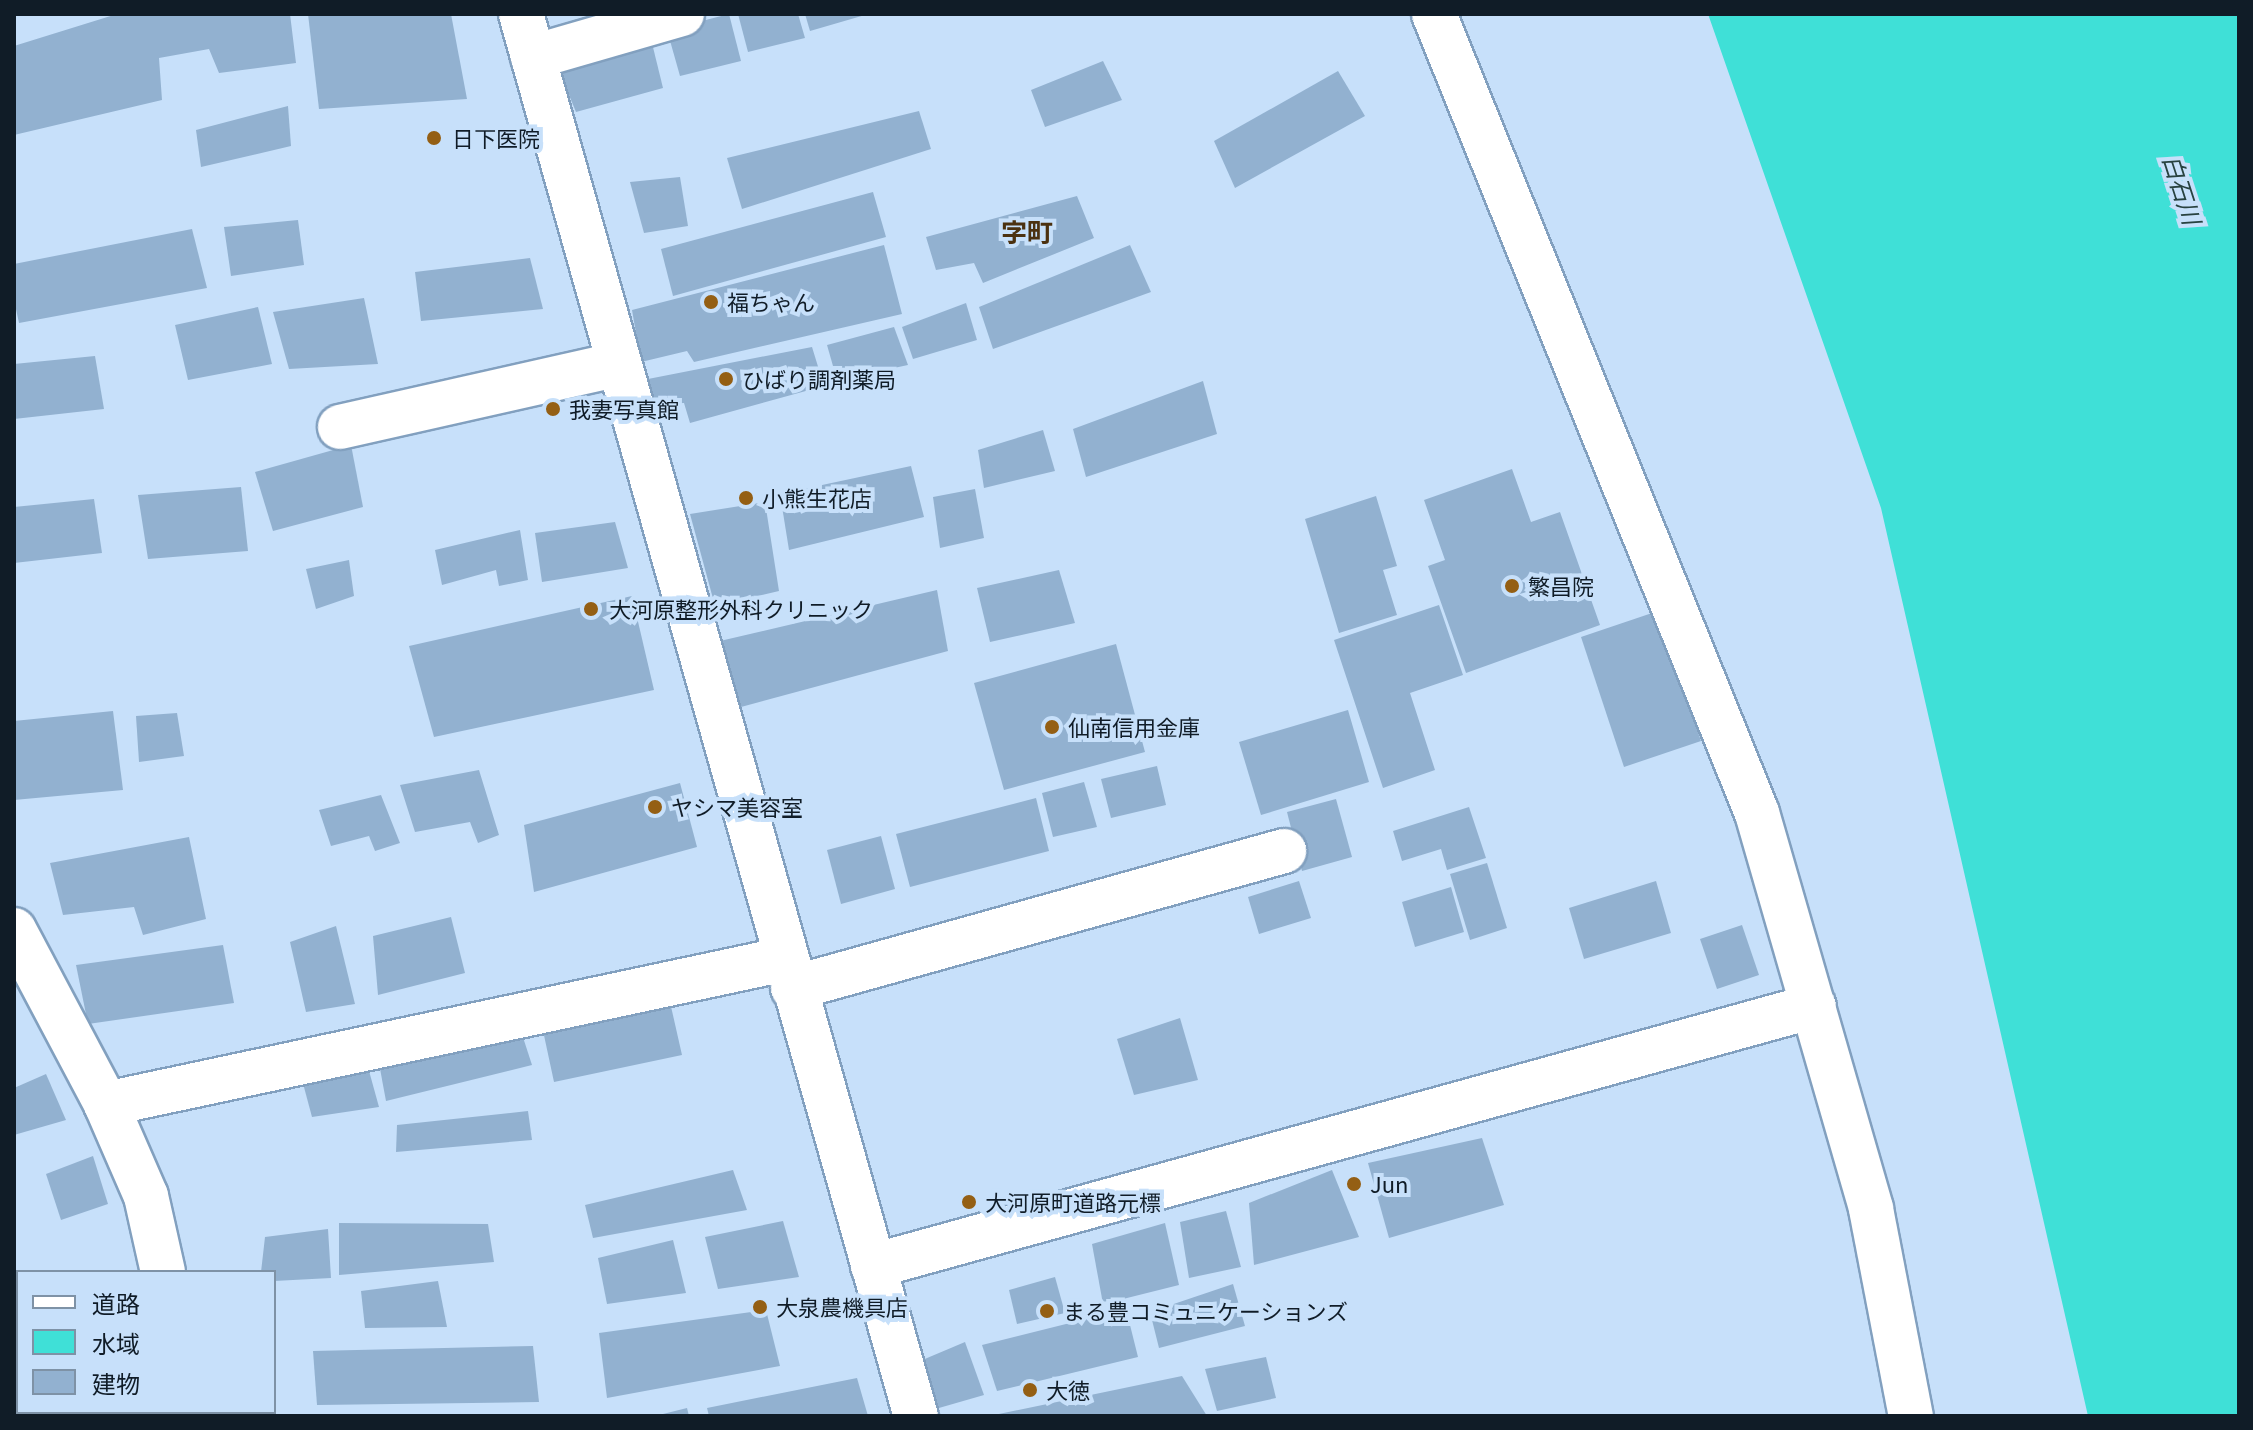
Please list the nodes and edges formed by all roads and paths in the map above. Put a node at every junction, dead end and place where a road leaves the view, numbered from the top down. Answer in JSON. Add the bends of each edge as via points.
{"nodes":[{"id":1,"x":521,"y":14,"type":"edge"},
{"id":2,"x":682,"y":14,"type":"edge"},
{"id":3,"x":1434,"y":14,"type":"edge"},
{"id":4,"x":533,"y":57,"type":"junction"},
{"id":5,"x":619,"y":364,"type":"junction"},
{"id":6,"x":340,"y":427,"type":"dead end"},
{"id":7,"x":1284,"y":851,"type":"dead end"},
{"id":8,"x":14,"y":930,"type":"edge"},
{"id":9,"x":789,"y":973,"type":"junction"},
{"id":10,"x":1814,"y":1006,"type":"junction"},
{"id":11,"x":106,"y":1104,"type":"junction"},
{"id":12,"x":873,"y":1266,"type":"junction"},
{"id":13,"x":163,"y":1270,"type":"edge"},
{"id":14,"x":916,"y":1416,"type":"edge"},
{"id":15,"x":1911,"y":1416,"type":"edge"}],
"edges":[{"from":1,"to":4,"type":"street"},
{"from":2,"to":4,"type":"street"},
{"from":3,"to":10,"type":"street","via":[[1751,799]]},
{"from":4,"to":5,"type":"street"},
{"from":5,"to":6,"type":"street"},
{"from":5,"to":9,"type":"street"},
{"from":7,"to":9,"type":"street"},
{"from":8,"to":11,"type":"street"},
{"from":9,"to":11,"type":"street"},
{"from":9,"to":12,"type":"street"},
{"from":10,"to":12,"type":"street"},
{"from":10,"to":15,"type":"street","via":[[1871,1209]]},
{"from":11,"to":13,"type":"street","via":[[146,1196]]},
{"from":12,"to":14,"type":"street"}]}
